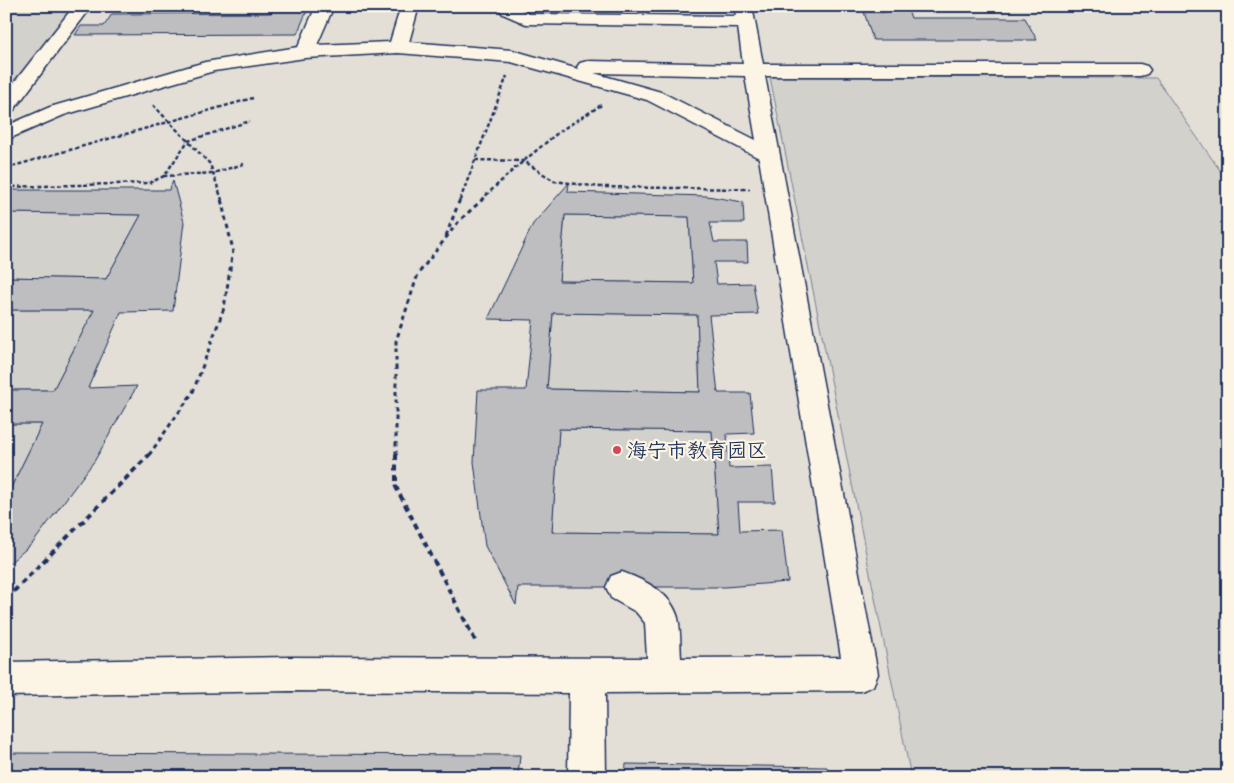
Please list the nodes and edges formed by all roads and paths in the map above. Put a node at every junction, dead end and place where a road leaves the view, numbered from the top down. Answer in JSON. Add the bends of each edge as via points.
{"nodes":[{"id":1,"x":83,"y":6,"type":"edge"},
{"id":2,"x":324,"y":6,"type":"edge"},
{"id":3,"x":410,"y":6,"type":"edge"},
{"id":4,"x":510,"y":6,"type":"edge"},
{"id":5,"x":744,"y":14,"type":"edge"},
{"id":6,"x":398,"y":47,"type":"junction"},
{"id":7,"x":305,"y":52,"type":"junction"},
{"id":8,"x":549,"y":67,"type":"junction"},
{"id":9,"x":754,"y":70,"type":"junction"},
{"id":10,"x":1140,"y":70,"type":"dead end"},
{"id":11,"x":508,"y":76,"type":"dead end"},
{"id":12,"x":135,"y":88,"type":"junction"},
{"id":13,"x":626,"y":88,"type":"junction"},
{"id":14,"x":253,"y":98,"type":"dead end"},
{"id":15,"x":6,"y":108,"type":"edge"},
{"id":16,"x":250,"y":120,"type":"dead end"},
{"id":17,"x":169,"y":122,"type":"junction"},
{"id":18,"x":6,"y":134,"type":"edge"},
{"id":19,"x":188,"y":141,"type":"junction"},
{"id":20,"x":769,"y":155,"type":"junction"},
{"id":21,"x":475,"y":160,"type":"junction"},
{"id":22,"x":524,"y":161,"type":"junction"},
{"id":23,"x":244,"y":164,"type":"dead end"},
{"id":24,"x":6,"y":168,"type":"edge"},
{"id":25,"x":213,"y":173,"type":"junction"},
{"id":26,"x":164,"y":176,"type":"junction"},
{"id":27,"x":6,"y":188,"type":"edge"},
{"id":28,"x":775,"y":189,"type":"junction"},
{"id":29,"x":444,"y":241,"type":"junction"},
{"id":30,"x":622,"y":587,"type":"dead end"},
{"id":31,"x":6,"y":599,"type":"edge"},
{"id":32,"x":494,"y":675,"type":"junction"},
{"id":33,"x":665,"y":675,"type":"junction"},
{"id":34,"x":587,"y":676,"type":"junction"},
{"id":35,"x":6,"y":679,"type":"edge"},
{"id":36,"x":587,"y":777,"type":"edge"}],
"edges":[{"from":1,"to":15,"type":"street"},
{"from":2,"to":7,"type":"street"},
{"from":3,"to":6,"type":"street"},
{"from":4,"to":5,"type":"street","via":[[509,10],[526,19]]},
{"from":5,"to":9,"type":"street"},
{"from":6,"to":7,"type":"street"},
{"from":6,"to":8,"type":"street","via":[[512,56]]},
{"from":7,"to":12,"type":"street","via":[[212,66]]},
{"from":8,"to":9,"type":"street"},
{"from":8,"to":13,"type":"street"},
{"from":9,"to":10,"type":"street"},
{"from":9,"to":20,"type":"street"},
{"from":11,"to":21,"type":"path"},
{"from":12,"to":17,"type":"path"},
{"from":12,"to":18,"type":"street","via":[[57,110]]},
{"from":13,"to":20,"type":"street","via":[[654,96]]},
{"from":13,"to":22,"type":"path","via":[[560,132]]},
{"from":14,"to":17,"type":"path"},
{"from":16,"to":19,"type":"path"},
{"from":17,"to":19,"type":"path"},
{"from":17,"to":24,"type":"path"},
{"from":19,"to":25,"type":"path","via":[[210,164]]},
{"from":19,"to":26,"type":"path"},
{"from":20,"to":28,"type":"street"},
{"from":21,"to":22,"type":"path"},
{"from":21,"to":29,"type":"path"},
{"from":22,"to":28,"type":"path","via":[[554,181],[600,187]]},
{"from":22,"to":29,"type":"path","via":[[459,222]]},
{"from":23,"to":25,"type":"path"},
{"from":25,"to":26,"type":"path"},
{"from":25,"to":31,"type":"path","via":[[233,250],[224,308],[193,392],[147,459]]},
{"from":26,"to":27,"type":"path","via":[[149,183]]},
{"from":28,"to":33,"type":"street","via":[[861,674]]},
{"from":29,"to":32,"type":"path","via":[[418,274],[396,340],[396,487]]},
{"from":30,"to":33,"type":"street","via":[[648,601],[661,618]]},
{"from":32,"to":34,"type":"street"},
{"from":32,"to":35,"type":"street","via":[[289,674]]},
{"from":33,"to":34,"type":"street"},
{"from":34,"to":36,"type":"street"}]}
